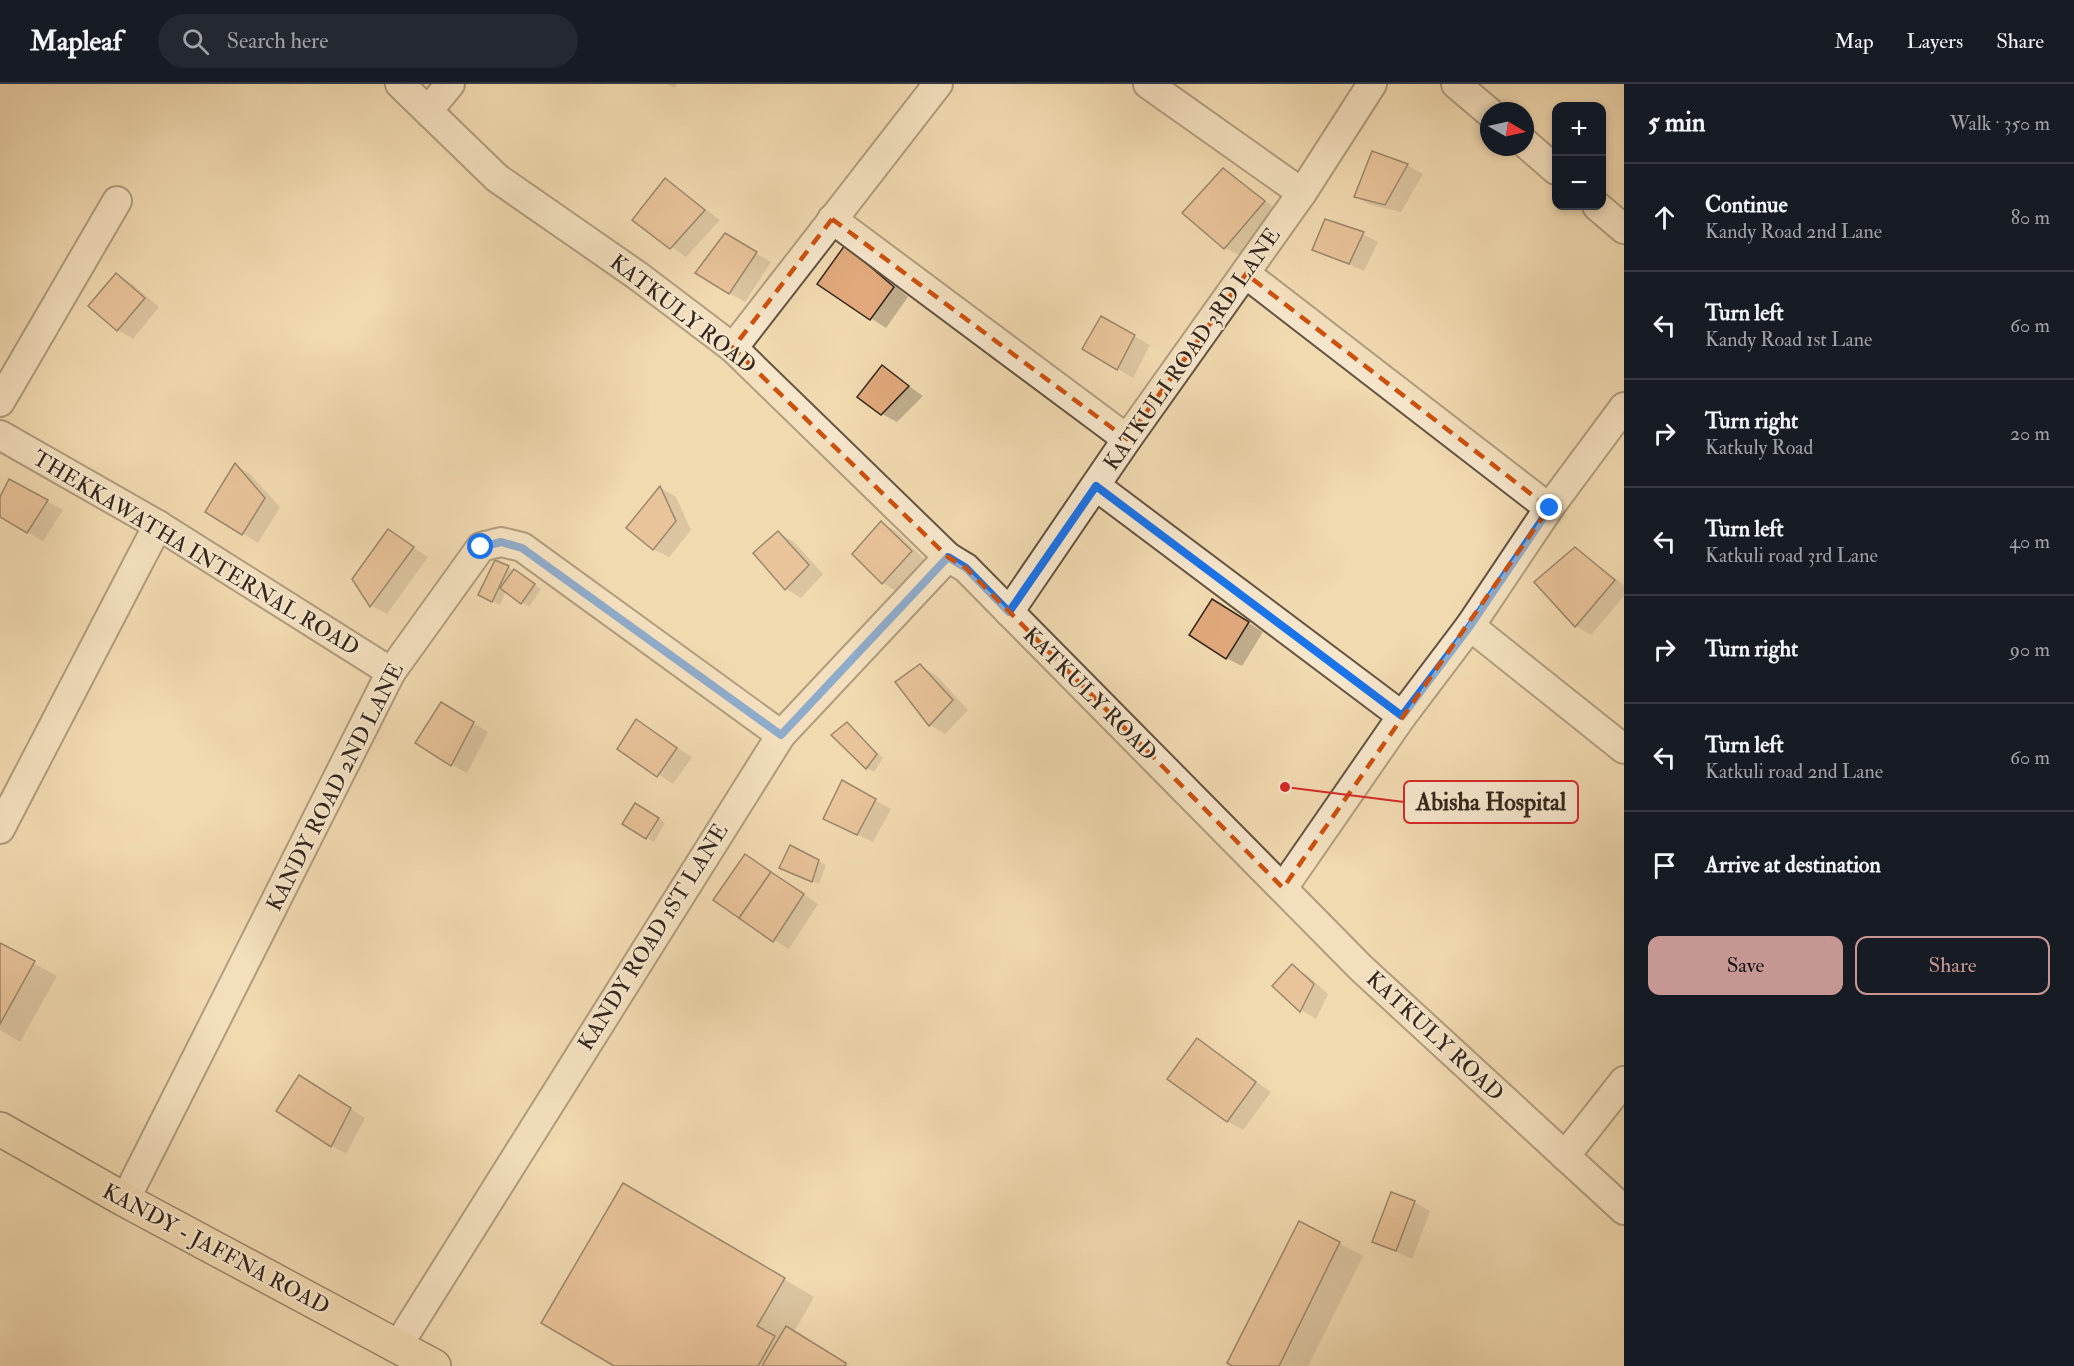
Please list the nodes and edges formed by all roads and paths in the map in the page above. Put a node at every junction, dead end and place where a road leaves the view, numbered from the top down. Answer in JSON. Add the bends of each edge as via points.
{"nodes":[{"id":1,"x":400,"y":84,"type":"edge"},
{"id":2,"x":450,"y":84,"type":"edge"},
{"id":3,"x":1148,"y":84,"type":"edge"},
{"id":4,"x":1372,"y":84,"type":"edge"},
{"id":5,"x":1456,"y":84,"type":"edge"},
{"id":6,"x":928,"y":87,"type":"edge"},
{"id":7,"x":1480,"y":104,"type":"edge"},
{"id":8,"x":428,"y":111,"type":"junction"},
{"id":9,"x":1534,"y":151,"type":"edge"},
{"id":10,"x":1552,"y":166,"type":"edge"},
{"id":11,"x":1302,"y":193,"type":"junction"},
{"id":12,"x":117,"y":201,"type":"dead end"},
{"id":13,"x":1602,"y":210,"type":"edge"},
{"id":14,"x":832,"y":219,"type":"junction"},
{"id":15,"x":1624,"y":229,"type":"edge"},
{"id":16,"x":1246,"y":274,"type":"junction"},
{"id":17,"x":733,"y":348,"type":"junction"},
{"id":18,"x":0,"y":402,"type":"edge"},
{"id":19,"x":1624,"y":407,"type":"edge"},
{"id":20,"x":0,"y":435,"type":"edge"},
{"id":21,"x":1127,"y":439,"type":"junction"},
{"id":22,"x":1096,"y":486,"type":"junction"},
{"id":23,"x":1550,"y":508,"type":"junction"},
{"id":24,"x":158,"y":525,"type":"junction"},
{"id":25,"x":948,"y":557,"type":"junction"},
{"id":26,"x":1009,"y":612,"type":"junction"},
{"id":27,"x":1470,"y":626,"type":"junction"},
{"id":28,"x":391,"y":672,"type":"junction"},
{"id":29,"x":1402,"y":716,"type":"junction"},
{"id":30,"x":781,"y":735,"type":"junction"},
{"id":31,"x":1624,"y":749,"type":"edge"},
{"id":32,"x":0,"y":829,"type":"edge"},
{"id":33,"x":1283,"y":888,"type":"junction"},
{"id":34,"x":1624,"y":1081,"type":"edge"},
{"id":35,"x":0,"y":1129,"type":"edge"},
{"id":36,"x":1565,"y":1156,"type":"junction"},
{"id":37,"x":125,"y":1200,"type":"junction"},
{"id":38,"x":1624,"y":1210,"type":"edge"},
{"id":39,"x":397,"y":1347,"type":"junction"},
{"id":40,"x":434,"y":1366,"type":"edge"}],
"edges":[{"from":1,"to":8,"type":"street","name":"KATKULY ROAD"},
{"from":2,"to":8,"type":"street"},
{"from":3,"to":11,"type":"street"},
{"from":4,"to":11,"type":"street","name":"KATKULI ROAD 3RD LANE"},
{"from":5,"to":7,"type":"street"},
{"from":6,"to":14,"type":"street"},
{"from":8,"to":17,"type":"street","name":"KATKULY ROAD","via":[[497,178]]},
{"from":9,"to":10,"type":"street"},
{"from":11,"to":16,"type":"street","name":"KATKULI ROAD 3RD LANE"},
{"from":12,"to":18,"type":"street"},
{"from":13,"to":15,"type":"street"},
{"from":14,"to":17,"type":"street"},
{"from":14,"to":21,"type":"street"},
{"from":16,"to":21,"type":"street","name":"KATKULI ROAD 3RD LANE"},
{"from":16,"to":23,"type":"street"},
{"from":17,"to":25,"type":"street","name":"KATKULY ROAD"},
{"from":19,"to":23,"type":"street"},
{"from":20,"to":24,"type":"street","name":"THEKKAWATHA INTERNAL ROAD"},
{"from":21,"to":22,"type":"street","name":"KATKULI ROAD 3RD LANE"},
{"from":22,"to":26,"type":"street","name":"KATKULI ROAD 3RD LANE"},
{"from":22,"to":29,"type":"street"},
{"from":23,"to":27,"type":"street"},
{"from":24,"to":28,"type":"street","name":"THEKKAWATHA INTERNAL ROAD"},
{"from":24,"to":32,"type":"street"},
{"from":25,"to":26,"type":"street","name":"KATKULY ROAD","via":[[966,568]]},
{"from":25,"to":30,"type":"street","name":"KANDY ROAD 1ST LANE"},
{"from":26,"to":33,"type":"street","name":"KATKULY ROAD"},
{"from":27,"to":29,"type":"street"},
{"from":27,"to":31,"type":"street"},
{"from":28,"to":30,"type":"street","name":"KANDY ROAD 2ND LANE","via":[[481,547],[501,542],[522,548]]},
{"from":28,"to":37,"type":"street","name":"KANDY ROAD 2ND LANE"},
{"from":29,"to":33,"type":"street"},
{"from":30,"to":39,"type":"street","name":"KANDY ROAD 1ST LANE"},
{"from":33,"to":36,"type":"street","name":"KATKULY ROAD","via":[[1361,968]]},
{"from":34,"to":36,"type":"street"},
{"from":35,"to":37,"type":"highway","name":"KANDY - JAFFNA ROAD"},
{"from":36,"to":38,"type":"street","name":"KATKULY ROAD"},
{"from":37,"to":39,"type":"highway","name":"KANDY - JAFFNA ROAD"},
{"from":39,"to":40,"type":"highway","name":"KANDY - JAFFNA ROAD"}]}
